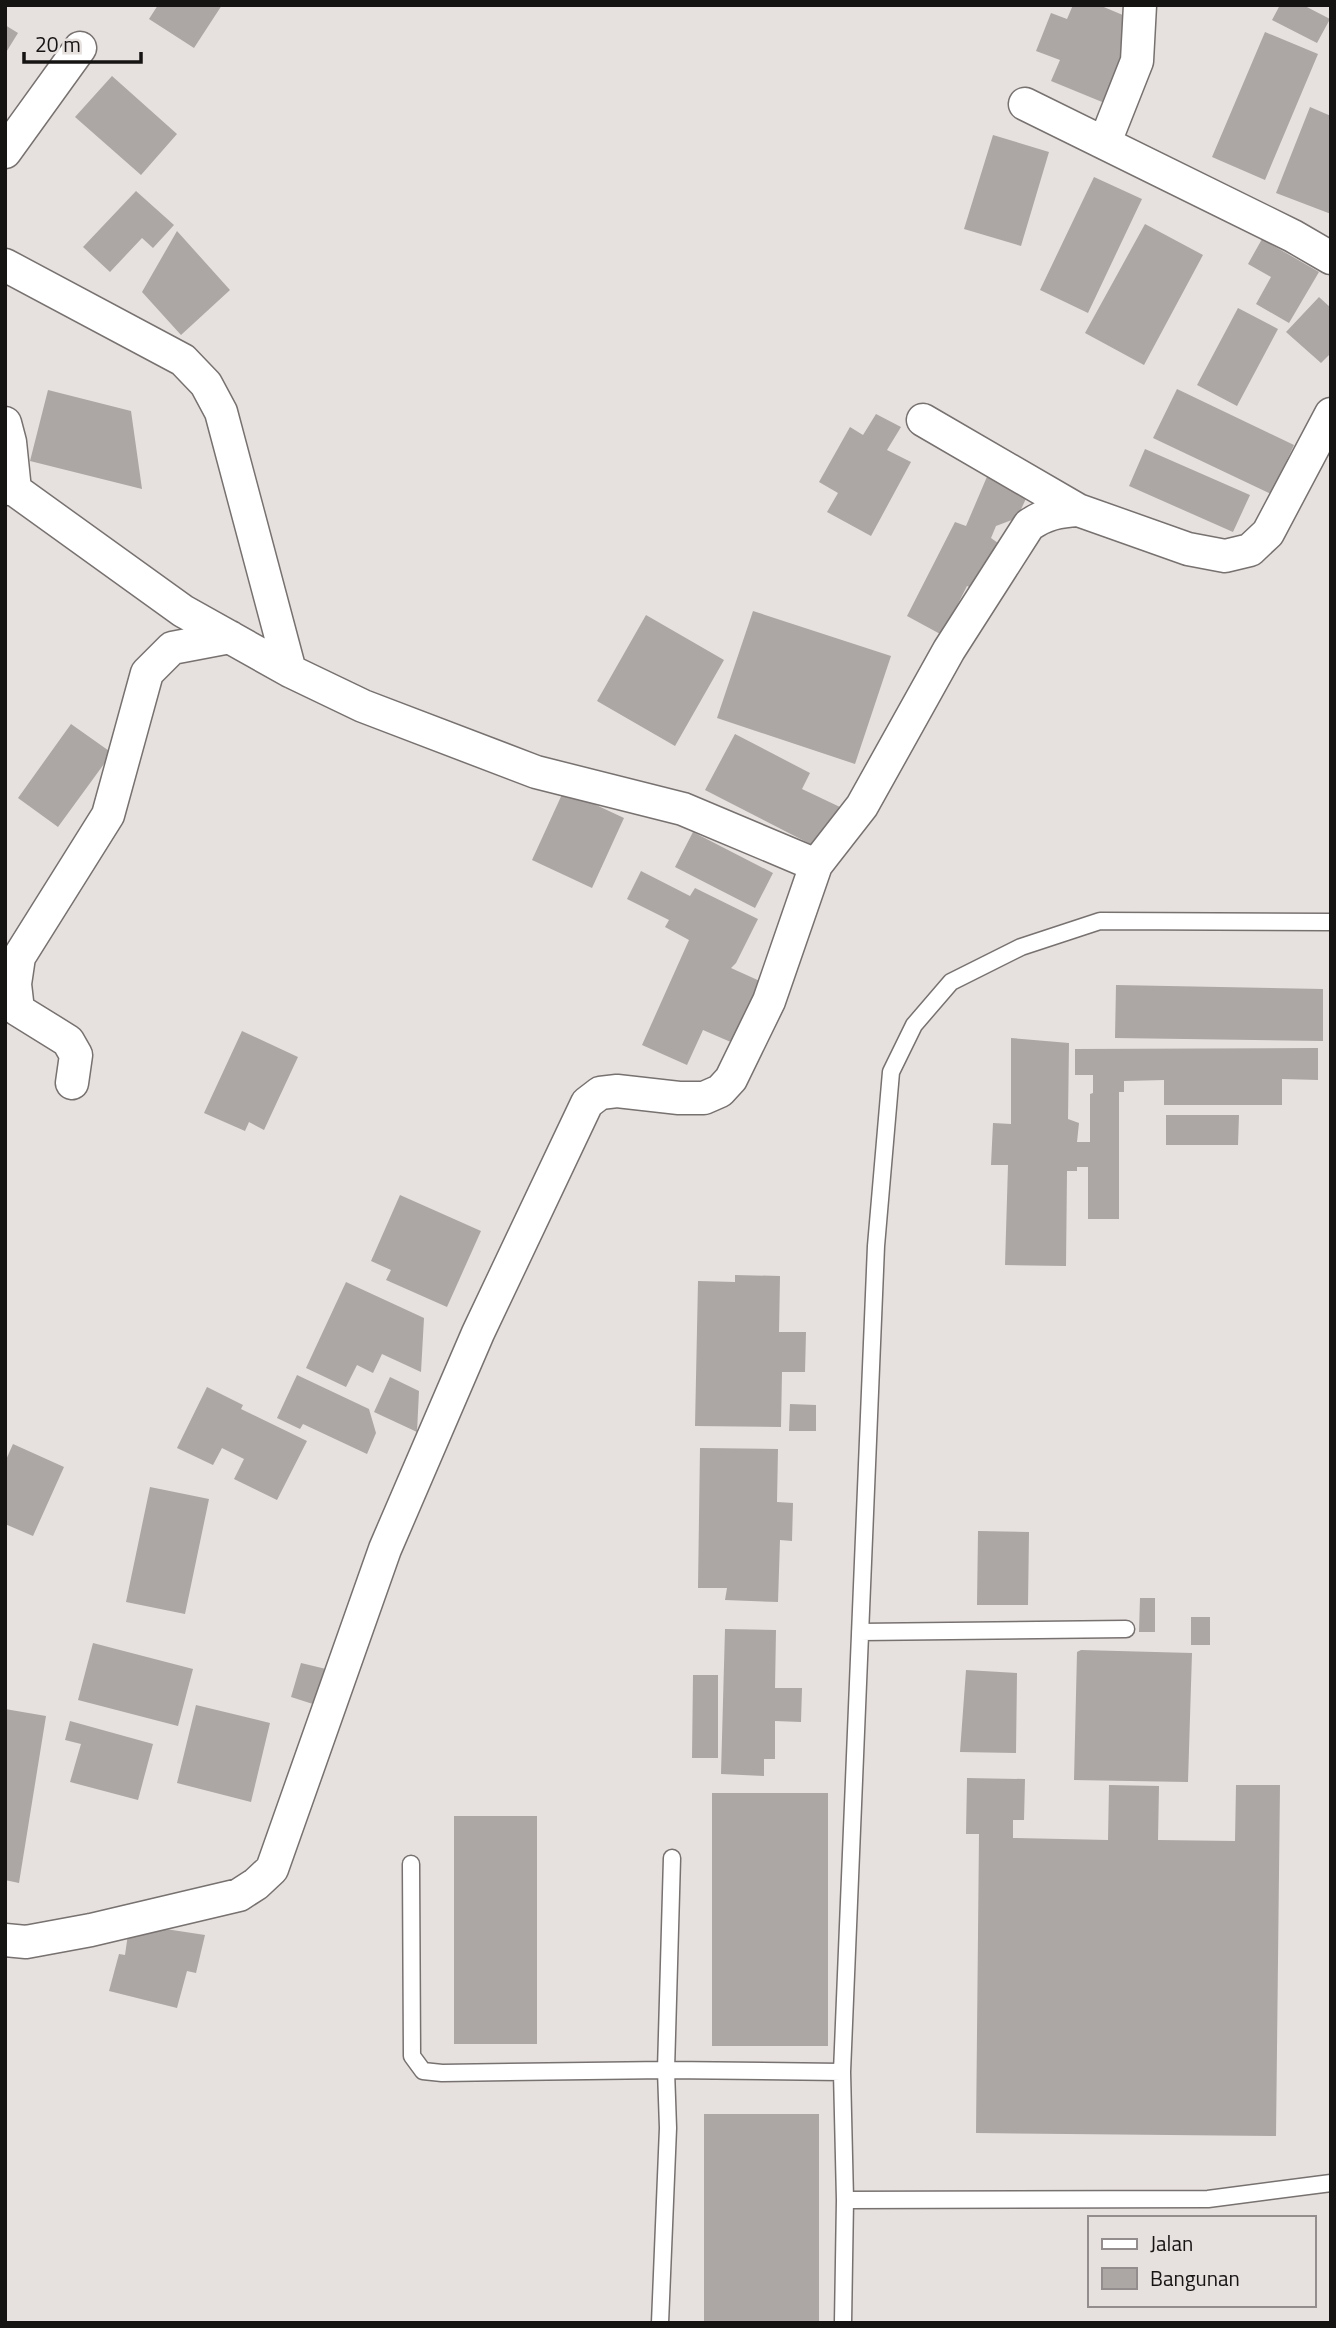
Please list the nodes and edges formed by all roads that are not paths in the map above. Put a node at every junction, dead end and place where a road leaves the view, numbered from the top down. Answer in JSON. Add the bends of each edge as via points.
{"nodes":[{"id":1,"x":1140,"y":5,"type":"edge"},
{"id":2,"x":80,"y":48,"type":"dead end"},
{"id":3,"x":1024,"y":104,"type":"dead end"},
{"id":4,"x":1105,"y":142,"type":"junction"},
{"id":5,"x":5,"y":152,"type":"edge"},
{"id":6,"x":1331,"y":258,"type":"edge"},
{"id":7,"x":5,"y":265,"type":"edge"},
{"id":8,"x":1331,"y":414,"type":"edge"},
{"id":9,"x":923,"y":419,"type":"dead end"},
{"id":10,"x":5,"y":423,"type":"edge"},
{"id":11,"x":10,"y":489,"type":"edge"},
{"id":12,"x":1078,"y":510,"type":"junction"},
{"id":13,"x":230,"y":637,"type":"junction"},
{"id":14,"x":290,"y":671,"type":"junction"},
{"id":15,"x":816,"y":865,"type":"junction"},
{"id":16,"x":1331,"y":922,"type":"edge"},
{"id":17,"x":72,"y":1083,"type":"dead end"},
{"id":18,"x":1126,"y":1629,"type":"dead end"},
{"id":19,"x":860,"y":1632,"type":"junction"},
{"id":20,"x":672,"y":1858,"type":"dead end"},
{"id":21,"x":411,"y":1864,"type":"dead end"},
{"id":22,"x":5,"y":1940,"type":"edge"},
{"id":23,"x":666,"y":2070,"type":"junction"},
{"id":24,"x":842,"y":2072,"type":"junction"},
{"id":25,"x":1331,"y":2183,"type":"edge"},
{"id":26,"x":845,"y":2200,"type":"junction"},
{"id":27,"x":660,"y":2323,"type":"edge"},
{"id":28,"x":843,"y":2323,"type":"edge"}],
"edges":[{"from":1,"to":4,"type":"street","via":[[1137,61]]},
{"from":2,"to":5,"type":"street"},
{"from":3,"to":4,"type":"street"},
{"from":4,"to":6,"type":"street"},
{"from":7,"to":14,"type":"street","via":[[183,360],[206,384],[220,412]]},
{"from":8,"to":12,"type":"street","via":[[1273,525],[1250,550],[1225,556],[1188,549]]},
{"from":9,"to":12,"type":"street"},
{"from":10,"to":11,"type":"street","via":[[10,442]]},
{"from":11,"to":13,"type":"street","via":[[183,611]]},
{"from":12,"to":15,"type":"street","via":[[1059,511],[1029,524],[949,650],[862,806]]},
{"from":13,"to":14,"type":"street"},
{"from":13,"to":17,"type":"street","via":[[172,648],[147,673],[108,815],[19,957],[18,1010],[68,1041],[76,1055]]},
{"from":14,"to":15,"type":"street","via":[[363,706],[536,772],[683,809]]},
{"from":15,"to":22,"type":"street","via":[[769,1001],[732,1079],[704,1098],[617,1091],[600,1093],[587,1103],[478,1333],[385,1549],[272,1869],[239,1895],[91,1930],[26,1942]]},
{"from":16,"to":19,"type":"lane","via":[[1100,921],[1021,947],[951,982],[914,1025],[891,1072],[876,1246]]},
{"from":18,"to":19,"type":"lane"},
{"from":19,"to":24,"type":"lane"},
{"from":20,"to":23,"type":"lane"},
{"from":21,"to":23,"type":"lane","via":[[412,2056],[424,2071]]},
{"from":23,"to":24,"type":"lane"},
{"from":23,"to":27,"type":"lane"},
{"from":24,"to":26,"type":"lane"},
{"from":25,"to":26,"type":"lane","via":[[1208,2199]]},
{"from":26,"to":28,"type":"lane"}]}
